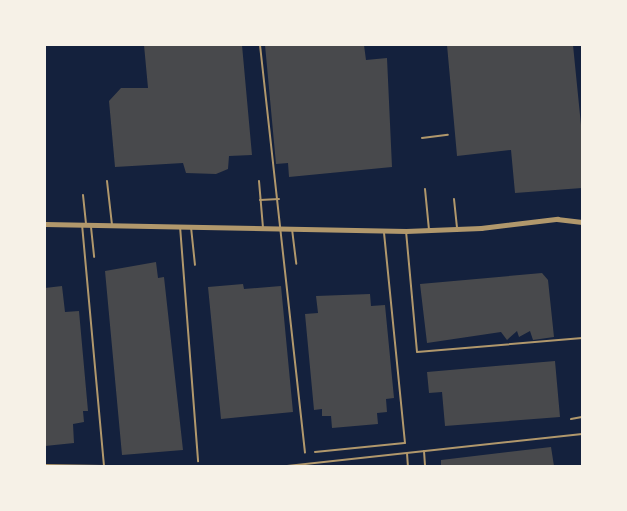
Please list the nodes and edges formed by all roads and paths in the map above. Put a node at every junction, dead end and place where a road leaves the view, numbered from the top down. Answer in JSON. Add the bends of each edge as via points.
{"nodes":[{"id":1,"x":260,"y":45,"type":"edge"},
{"id":2,"x":448,"y":135,"type":"dead end"},
{"id":3,"x":422,"y":138,"type":"dead end"},
{"id":4,"x":107,"y":181,"type":"dead end"},
{"id":5,"x":259,"y":181,"type":"dead end"},
{"id":6,"x":425,"y":189,"type":"dead end"},
{"id":7,"x":83,"y":195,"type":"dead end"},
{"id":8,"x":279,"y":199,"type":"junction"},
{"id":9,"x":454,"y":199,"type":"dead end"},
{"id":10,"x":260,"y":200,"type":"junction"},
{"id":11,"x":582,"y":222,"type":"edge"},
{"id":12,"x":45,"y":224,"type":"edge"},
{"id":13,"x":86,"y":225,"type":"junction"},
{"id":14,"x":112,"y":225,"type":"junction"},
{"id":15,"x":180,"y":226,"type":"junction"},
{"id":16,"x":191,"y":226,"type":"junction"},
{"id":17,"x":262,"y":228,"type":"junction"},
{"id":18,"x":283,"y":229,"type":"junction"},
{"id":19,"x":292,"y":229,"type":"junction"},
{"id":20,"x":457,"y":229,"type":"junction"},
{"id":21,"x":383,"y":230,"type":"junction"},
{"id":22,"x":429,"y":230,"type":"junction"},
{"id":23,"x":406,"y":231,"type":"junction"},
{"id":24,"x":94,"y":257,"type":"dead end"},
{"id":25,"x":296,"y":264,"type":"dead end"},
{"id":26,"x":195,"y":265,"type":"dead end"},
{"id":27,"x":582,"y":338,"type":"edge"},
{"id":28,"x":582,"y":417,"type":"edge"},
{"id":29,"x":571,"y":418,"type":"dead end"},
{"id":30,"x":582,"y":434,"type":"edge"},
{"id":31,"x":424,"y":451,"type":"junction"},
{"id":32,"x":315,"y":452,"type":"dead end"},
{"id":33,"x":305,"y":453,"type":"dead end"},
{"id":34,"x":406,"y":453,"type":"junction"},
{"id":35,"x":198,"y":461,"type":"dead end"},
{"id":36,"x":45,"y":465,"type":"edge"},
{"id":37,"x":287,"y":466,"type":"edge"},
{"id":38,"x":408,"y":466,"type":"edge"},
{"id":39,"x":425,"y":466,"type":"edge"}],
"edges":[{"from":1,"to":8,"type":"lane"},
{"from":2,"to":3,"type":"lane"},
{"from":4,"to":14,"type":"lane"},
{"from":5,"to":10,"type":"lane"},
{"from":6,"to":22,"type":"lane"},
{"from":7,"to":13,"type":"lane"},
{"from":8,"to":10,"type":"lane"},
{"from":8,"to":18,"type":"lane"},
{"from":9,"to":20,"type":"lane"},
{"from":10,"to":17,"type":"lane"},
{"from":11,"to":20,"type":"street","via":[[557,219]]},
{"from":12,"to":13,"type":"street"},
{"from":13,"to":14,"type":"street"},
{"from":13,"to":24,"type":"lane"},
{"from":13,"to":36,"type":"lane","via":[[104,466]]},
{"from":14,"to":15,"type":"street"},
{"from":15,"to":16,"type":"street"},
{"from":15,"to":35,"type":"lane"},
{"from":16,"to":17,"type":"street"},
{"from":16,"to":26,"type":"lane"},
{"from":17,"to":18,"type":"street"},
{"from":18,"to":19,"type":"street"},
{"from":18,"to":33,"type":"lane"},
{"from":19,"to":21,"type":"street"},
{"from":19,"to":25,"type":"lane"},
{"from":20,"to":22,"type":"street"},
{"from":21,"to":23,"type":"street"},
{"from":21,"to":32,"type":"lane","via":[[405,443]]},
{"from":22,"to":23,"type":"street"},
{"from":23,"to":27,"type":"lane","via":[[417,352]]},
{"from":28,"to":29,"type":"lane"},
{"from":30,"to":31,"type":"lane"},
{"from":31,"to":34,"type":"lane"},
{"from":31,"to":39,"type":"lane"},
{"from":34,"to":37,"type":"lane"},
{"from":34,"to":38,"type":"lane"}]}
